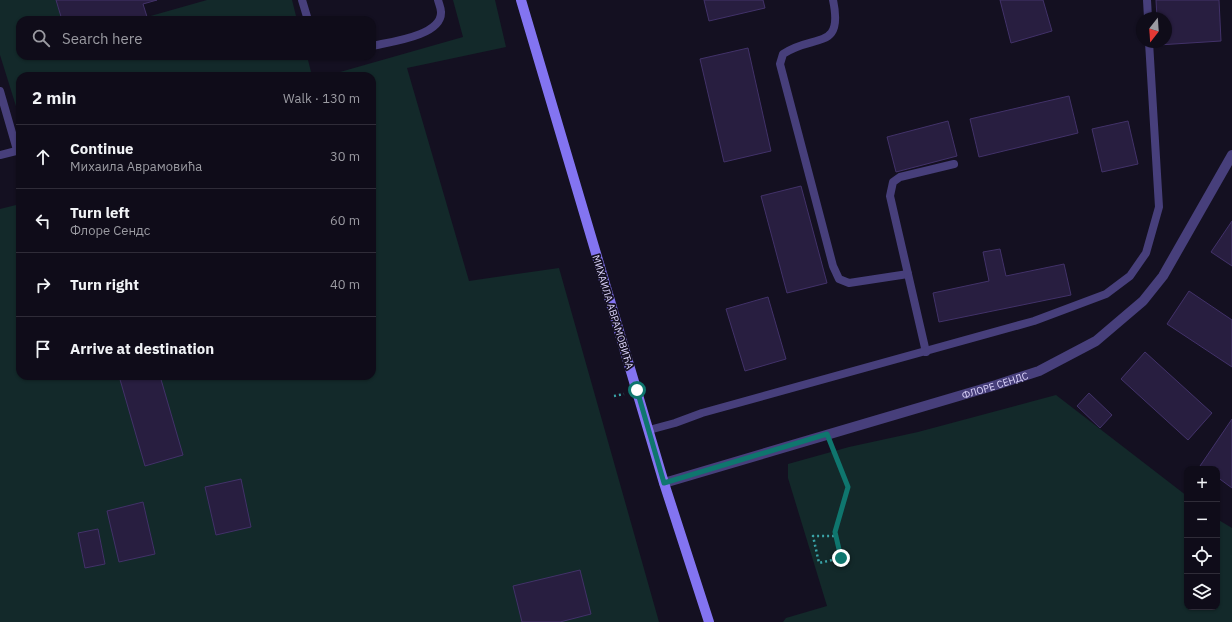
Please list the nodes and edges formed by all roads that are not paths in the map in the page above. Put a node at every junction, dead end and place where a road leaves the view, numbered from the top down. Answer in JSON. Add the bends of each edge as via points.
{"nodes":[{"id":1,"x":302,"y":0,"type":"edge"},
{"id":2,"x":438,"y":0,"type":"edge"},
{"id":3,"x":521,"y":0,"type":"edge"},
{"id":4,"x":833,"y":0,"type":"edge"},
{"id":5,"x":1147,"y":0,"type":"edge"},
{"id":6,"x":1148,"y":12,"type":"edge"},
{"id":7,"x":307,"y":16,"type":"edge"},
{"id":8,"x":376,"y":45,"type":"edge"},
{"id":9,"x":1149,"y":48,"type":"edge"},
{"id":10,"x":0,"y":90,"type":"edge"},
{"id":11,"x":16,"y":141,"type":"edge"},
{"id":12,"x":16,"y":151,"type":"edge"},
{"id":13,"x":0,"y":155,"type":"edge"},
{"id":14,"x":1232,"y":155,"type":"edge"},
{"id":15,"x":954,"y":164,"type":"dead end"},
{"id":16,"x":908,"y":274,"type":"junction"},
{"id":17,"x":926,"y":352,"type":"junction"},
{"id":18,"x":649,"y":430,"type":"junction"},
{"id":19,"x":664,"y":483,"type":"junction"},
{"id":20,"x":709,"y":622,"type":"edge"}],
"edges":[{"from":1,"to":7,"type":"lane"},
{"from":2,"to":8,"type":"lane","via":[[441,13],[437,23],[426,33]]},
{"from":3,"to":18,"type":"street","name":"МИХАИЛА АВРАМОВИЋА"},
{"from":4,"to":16,"type":"lane","via":[[836,17],[834,31],[828,38],[793,47],[783,54],[780,64],[832,266],[839,279],[848,283]]},
{"from":5,"to":6,"type":"lane"},
{"from":9,"to":17,"type":"lane","via":[[1159,207],[1146,253],[1130,276],[1106,294],[1034,321]]},
{"from":10,"to":11,"type":"lane"},
{"from":12,"to":13,"type":"lane"},
{"from":14,"to":19,"type":"street","name":"ФЛОРЕ СЕНДС","via":[[1163,276],[1144,301],[1096,341],[1039,371]]},
{"from":15,"to":16,"type":"lane","via":[[900,177],[893,182],[890,196]]},
{"from":16,"to":17,"type":"lane"},
{"from":17,"to":18,"type":"lane"},
{"from":18,"to":19,"type":"street","name":"МИХАИЛА АВРАМОВИЋА"},
{"from":19,"to":20,"type":"street","name":"МИХАИЛА АВРАМОВИЋА"}]}
